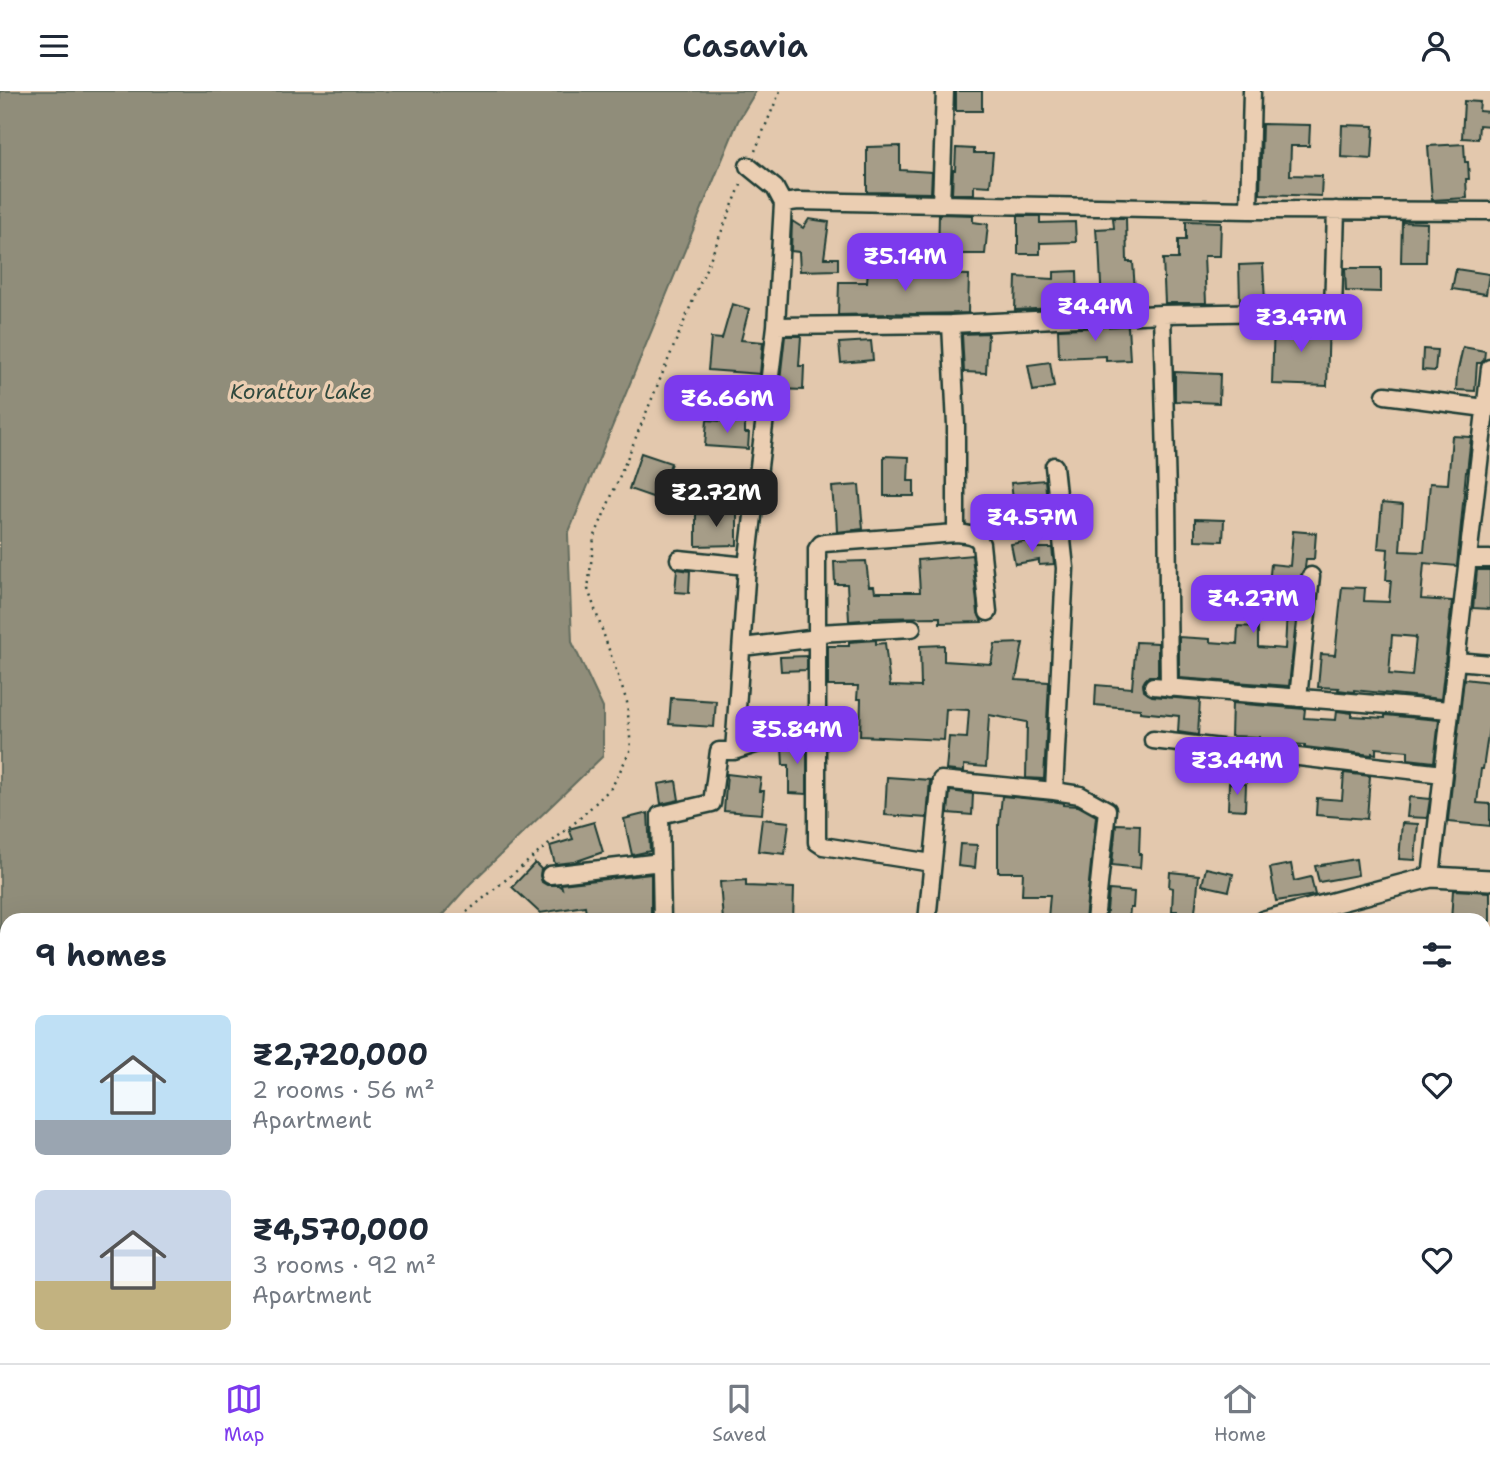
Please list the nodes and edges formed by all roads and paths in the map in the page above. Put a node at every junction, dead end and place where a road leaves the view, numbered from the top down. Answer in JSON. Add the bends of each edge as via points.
{"nodes":[{"id":1,"x":780,"y":91,"type":"edge"},
{"id":2,"x":945,"y":91,"type":"edge"},
{"id":3,"x":1252,"y":91,"type":"edge"},
{"id":4,"x":748,"y":166,"type":"junction"},
{"id":5,"x":782,"y":203,"type":"junction"},
{"id":6,"x":940,"y":204,"type":"junction"},
{"id":7,"x":1250,"y":210,"type":"junction"},
{"id":8,"x":1336,"y":210,"type":"junction"},
{"id":9,"x":1490,"y":211,"type":"edge"},
{"id":10,"x":1162,"y":314,"type":"junction"},
{"id":11,"x":951,"y":324,"type":"junction"},
{"id":12,"x":776,"y":326,"type":"junction"},
{"id":13,"x":1490,"y":368,"type":"edge"},
{"id":14,"x":1385,"y":395,"type":"dead end"},
{"id":15,"x":1485,"y":408,"type":"junction"},
{"id":16,"x":1054,"y":466,"type":"dead end"},
{"id":17,"x":956,"y":533,"type":"junction"},
{"id":18,"x":679,"y":559,"type":"dead end"},
{"id":19,"x":1468,"y":559,"type":"junction"},
{"id":20,"x":1490,"y":559,"type":"edge"},
{"id":21,"x":747,"y":566,"type":"junction"},
{"id":22,"x":1311,"y":576,"type":"dead end"},
{"id":23,"x":988,"y":613,"type":"dead end"},
{"id":24,"x":912,"y":628,"type":"dead end"},
{"id":25,"x":818,"y":636,"type":"junction"},
{"id":26,"x":741,"y":647,"type":"junction"},
{"id":27,"x":1457,"y":661,"type":"junction"},
{"id":28,"x":1490,"y":664,"type":"edge"},
{"id":29,"x":1298,"y":698,"type":"junction"},
{"id":30,"x":1450,"y":710,"type":"junction"},
{"id":31,"x":818,"y":724,"type":"junction"},
{"id":32,"x":1153,"y":740,"type":"dead end"},
{"id":33,"x":734,"y":751,"type":"junction"},
{"id":34,"x":1443,"y":773,"type":"junction"},
{"id":35,"x":1054,"y":791,"type":"junction"},
{"id":36,"x":661,"y":862,"type":"junction"},
{"id":37,"x":932,"y":863,"type":"junction"},
{"id":38,"x":550,"y":875,"type":"dead end"},
{"id":39,"x":1431,"y":877,"type":"junction"},
{"id":40,"x":1490,"y":880,"type":"edge"},
{"id":41,"x":466,"y":913,"type":"edge"},
{"id":42,"x":662,"y":913,"type":"edge"},
{"id":43,"x":928,"y":913,"type":"edge"},
{"id":44,"x":1097,"y":913,"type":"edge"},
{"id":45,"x":1294,"y":913,"type":"edge"}],
"edges":[{"from":1,"to":4,"type":"path"},
{"from":2,"to":6,"type":"street"},
{"from":3,"to":7,"type":"street"},
{"from":4,"to":5,"type":"street","via":[[775,188]]},
{"from":4,"to":41,"type":"path","via":[[594,538],[588,589],[627,702],[631,749],[612,787]]},
{"from":5,"to":6,"type":"street"},
{"from":5,"to":12,"type":"street"},
{"from":6,"to":7,"type":"street"},
{"from":7,"to":8,"type":"street"},
{"from":8,"to":9,"type":"street"},
{"from":8,"to":10,"type":"street","via":[[1333,311]]},
{"from":10,"to":11,"type":"street"},
{"from":10,"to":29,"type":"street","via":[[1167,494],[1161,687]]},
{"from":11,"to":12,"type":"street"},
{"from":11,"to":17,"type":"street"},
{"from":12,"to":21,"type":"street"},
{"from":13,"to":15,"type":"street"},
{"from":14,"to":15,"type":"street"},
{"from":15,"to":19,"type":"street"},
{"from":16,"to":35,"type":"street","via":[[1065,568]]},
{"from":17,"to":23,"type":"street","via":[[975,537],[981,544]]},
{"from":17,"to":25,"type":"street","via":[[821,544],[817,549]]},
{"from":18,"to":21,"type":"street"},
{"from":19,"to":20,"type":"street"},
{"from":19,"to":27,"type":"street"},
{"from":21,"to":26,"type":"street"},
{"from":22,"to":29,"type":"street"},
{"from":24,"to":25,"type":"street"},
{"from":25,"to":26,"type":"street"},
{"from":25,"to":31,"type":"street"},
{"from":26,"to":33,"type":"street"},
{"from":27,"to":28,"type":"street"},
{"from":27,"to":30,"type":"street"},
{"from":29,"to":30,"type":"street"},
{"from":30,"to":34,"type":"street"},
{"from":31,"to":33,"type":"street"},
{"from":31,"to":37,"type":"street","via":[[820,845]]},
{"from":32,"to":34,"type":"street"},
{"from":33,"to":36,"type":"street","via":[[719,751],[712,803],[660,815]]},
{"from":34,"to":39,"type":"street"},
{"from":35,"to":37,"type":"street","via":[[941,780]]},
{"from":35,"to":44,"type":"street","via":[[1080,795],[1107,810]]},
{"from":36,"to":38,"type":"street"},
{"from":36,"to":42,"type":"street"},
{"from":37,"to":43,"type":"street"},
{"from":39,"to":40,"type":"street"},
{"from":39,"to":45,"type":"street"}]}
